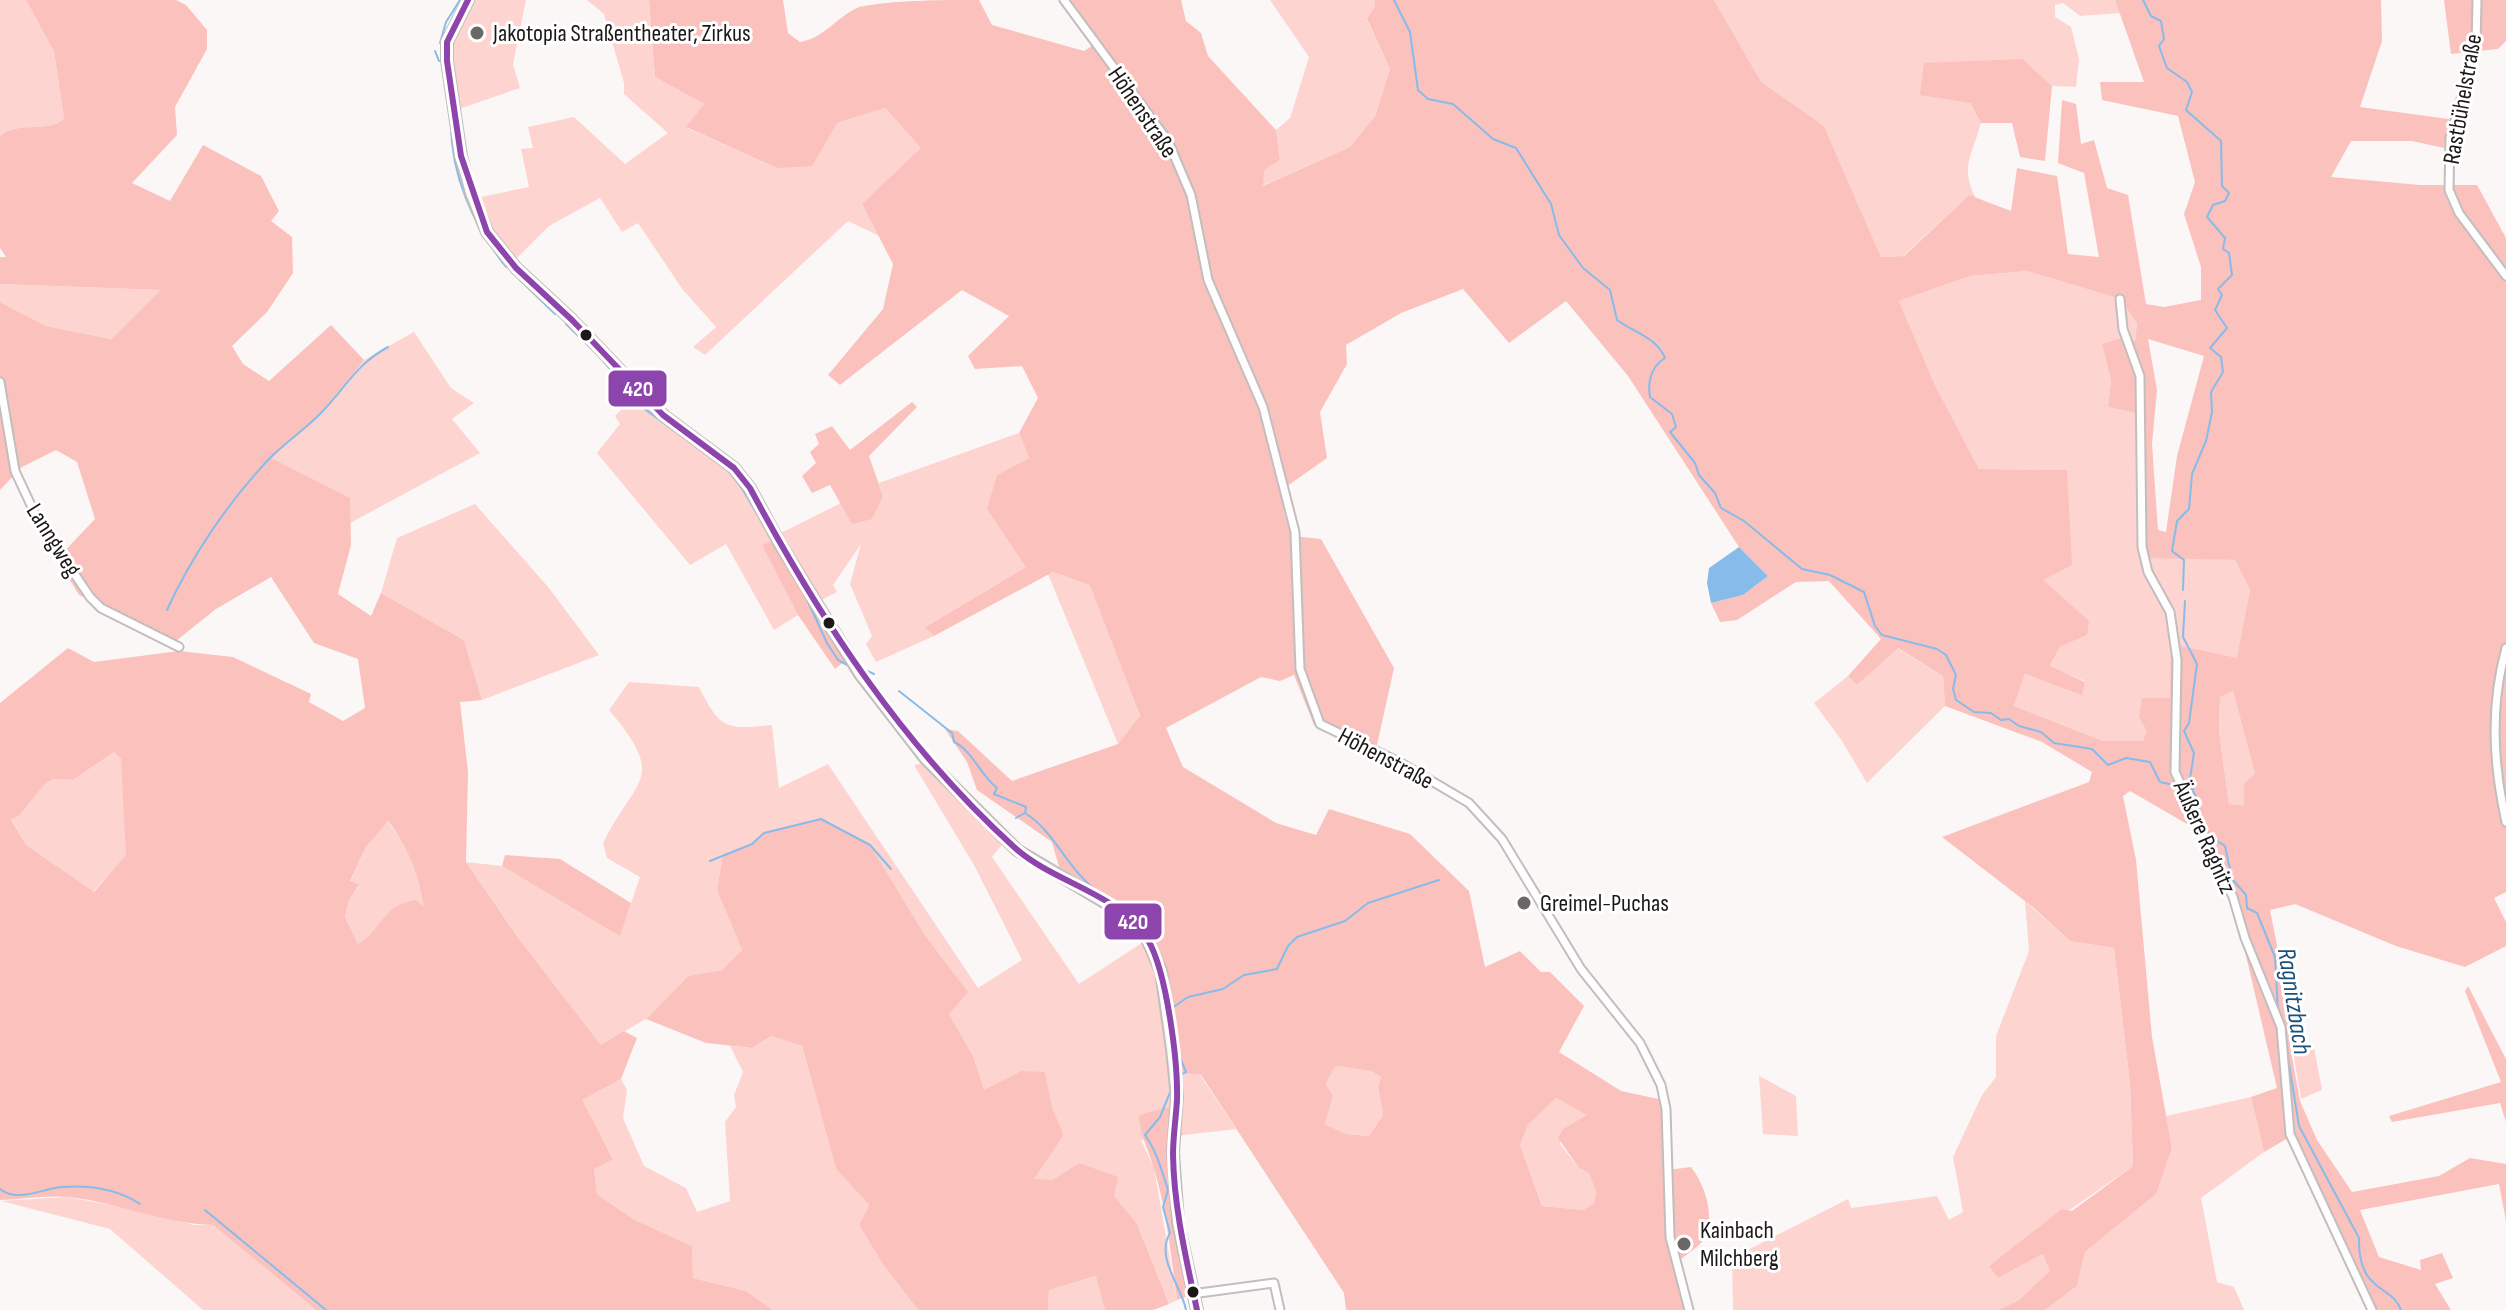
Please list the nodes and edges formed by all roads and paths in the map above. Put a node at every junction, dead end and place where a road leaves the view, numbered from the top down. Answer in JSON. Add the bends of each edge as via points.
{"nodes":[{"id":1,"x":468,"y":0,"type":"edge"},
{"id":2,"x":1064,"y":0,"type":"edge"},
{"id":3,"x":2477,"y":0,"type":"edge"},
{"id":4,"x":2506,"y":276,"type":"edge"},
{"id":5,"x":2120,"y":299,"type":"dead end"},
{"id":6,"x":0,"y":382,"type":"edge"},
{"id":7,"x":179,"y":647,"type":"dead end"},
{"id":8,"x":2506,"y":648,"type":"edge"},
{"id":9,"x":2506,"y":822,"type":"edge"},
{"id":10,"x":1192,"y":1294,"type":"junction"},
{"id":11,"x":1197,"y":1310,"type":"edge"},
{"id":12,"x":1280,"y":1310,"type":"edge"},
{"id":13,"x":1689,"y":1310,"type":"edge"},
{"id":14,"x":2372,"y":1310,"type":"edge"}],
"edges":[{"from":1,"to":10,"type":"main road","via":[[447,42],[447,61],[461,156],[487,232],[516,268],[663,415],[734,468],[860,674],[925,758],[1017,850],[1126,915],[1147,939],[1161,971],[1172,1049],[1178,1222]]},
{"from":2,"to":13,"type":"street","name":"Höhenstraße","via":[[1168,141],[1191,195],[1208,280],[1263,407],[1295,532],[1300,669],[1320,724],[1469,803],[1502,839],[1581,969],[1640,1043],[1663,1093],[1670,1237]]},
{"from":3,"to":4,"type":"street","name":"Rastbühelstraße","via":[[2476,46],[2450,138],[2449,190],[2459,213]]},
{"from":5,"to":14,"type":"street","name":"Äußere Ragnitz","via":[[2123,329],[2140,376],[2142,547],[2148,572],[2170,612],[2177,660],[2174,761],[2179,782],[2233,897],[2281,1027],[2290,1134]]},
{"from":6,"to":7,"type":"street","name":"Lanngweg","via":[[15,471],[37,518],[90,597],[101,608]]},
{"from":8,"to":9,"type":"street","via":[[2494,713],[2495,774]]},
{"from":10,"to":11,"type":"main road"},
{"from":10,"to":12,"type":"street","via":[[1274,1283]]}]}
